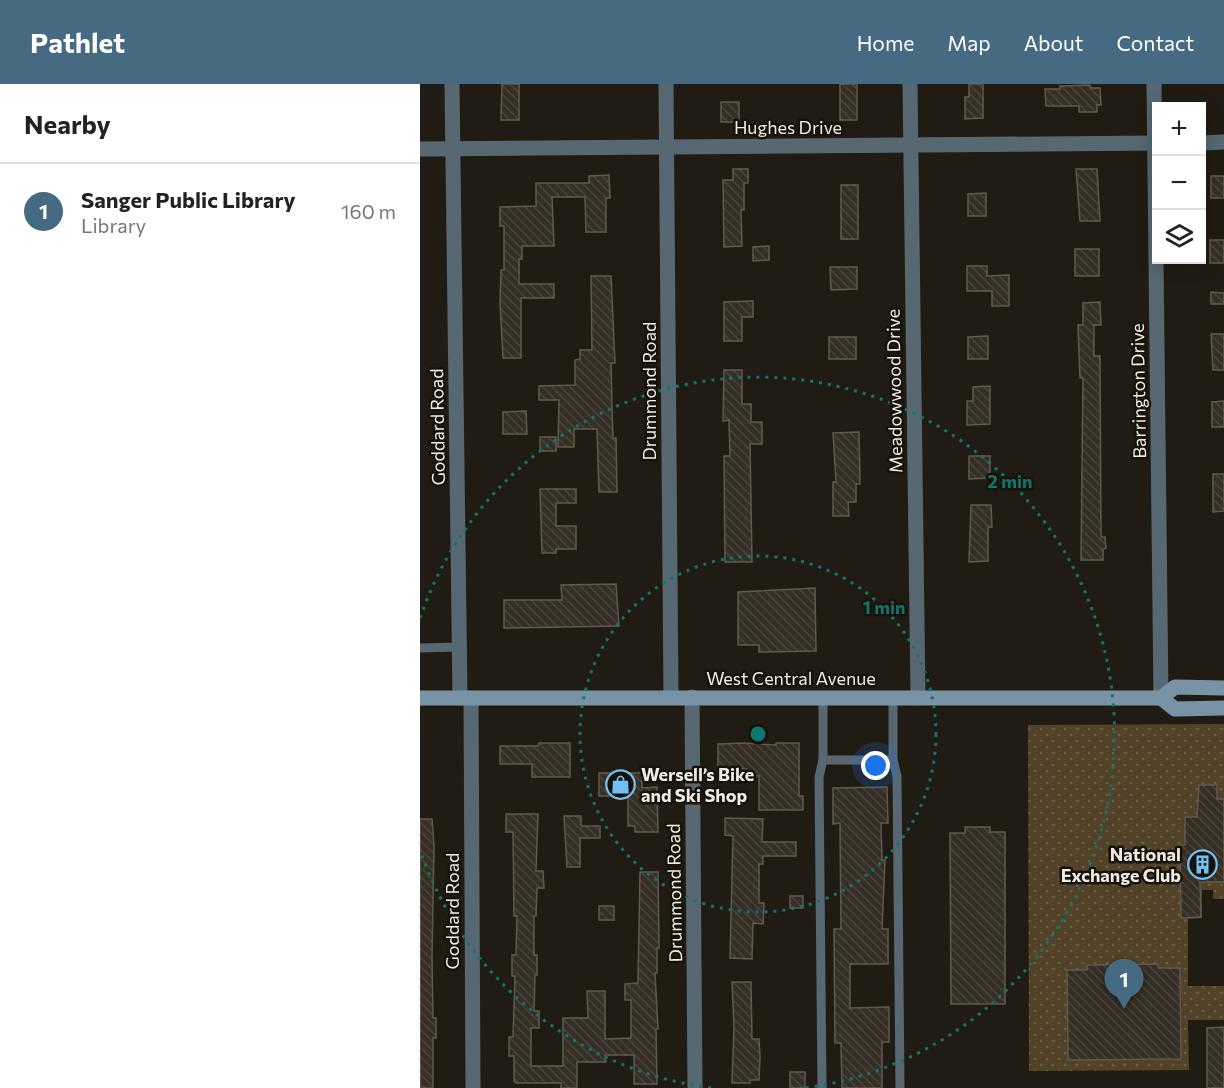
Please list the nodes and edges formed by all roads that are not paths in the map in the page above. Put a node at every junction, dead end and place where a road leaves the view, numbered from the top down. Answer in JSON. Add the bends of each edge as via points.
{"nodes":[{"id":1,"x":452,"y":84,"type":"edge"},
{"id":2,"x":666,"y":84,"type":"edge"},
{"id":3,"x":910,"y":84,"type":"edge"},
{"id":4,"x":1155,"y":84,"type":"edge"},
{"id":5,"x":1155,"y":102,"type":"edge"},
{"id":6,"x":1206,"y":142,"type":"edge"},
{"id":7,"x":1224,"y":142,"type":"edge"},
{"id":8,"x":1152,"y":143,"type":"edge"},
{"id":9,"x":910,"y":145,"type":"junction"},
{"id":10,"x":667,"y":147,"type":"junction"},
{"id":11,"x":420,"y":149,"type":"edge"},
{"id":12,"x":452,"y":150,"type":"junction"},
{"id":13,"x":1156,"y":156,"type":"edge"},
{"id":14,"x":459,"y":647,"type":"junction"},
{"id":15,"x":420,"y":648,"type":"edge"},
{"id":16,"x":1224,"y":688,"type":"edge"},
{"id":17,"x":671,"y":697,"type":"junction"},
{"id":18,"x":692,"y":697,"type":"junction"},
{"id":19,"x":420,"y":698,"type":"edge"},
{"id":20,"x":465,"y":698,"type":"junction"},
{"id":21,"x":823,"y":698,"type":"junction"},
{"id":22,"x":893,"y":698,"type":"junction"},
{"id":23,"x":918,"y":698,"type":"junction"},
{"id":24,"x":1161,"y":698,"type":"junction"},
{"id":25,"x":1224,"y":708,"type":"edge"},
{"id":26,"x":823,"y":760,"type":"junction"},
{"id":27,"x":893,"y":760,"type":"junction"},
{"id":28,"x":473,"y":1088,"type":"edge"},
{"id":29,"x":695,"y":1088,"type":"edge"},
{"id":30,"x":822,"y":1088,"type":"edge"},
{"id":31,"x":900,"y":1088,"type":"edge"}],
"edges":[{"from":1,"to":12,"type":"street","name":"Goddard Road"},
{"from":2,"to":10,"type":"street","name":"Drummond Road"},
{"from":3,"to":9,"type":"street","name":"Meadowwood Drive"},
{"from":4,"to":5,"type":"street","name":"Barrington Drive"},
{"from":6,"to":7,"type":"street"},
{"from":8,"to":9,"type":"street","name":"Hughes Drive"},
{"from":9,"to":10,"type":"street","name":"Hughes Drive"},
{"from":9,"to":23,"type":"street","name":"Meadowwood Drive"},
{"from":10,"to":12,"type":"street","name":"Hughes Drive"},
{"from":10,"to":17,"type":"street","name":"Drummond Road"},
{"from":11,"to":12,"type":"street","name":"Hughes Drive"},
{"from":12,"to":14,"type":"street","name":"Goddard Road"},
{"from":13,"to":24,"type":"street","name":"Barrington Drive"},
{"from":14,"to":15,"type":"lane"},
{"from":14,"to":20,"type":"street","name":"Goddard Road"},
{"from":16,"to":24,"type":"main road","name":"West Central Avenue","via":[[1175,687]]},
{"from":17,"to":18,"type":"main road","name":"West Central Avenue"},
{"from":17,"to":20,"type":"main road","name":"West Central Avenue"},
{"from":18,"to":21,"type":"main road","name":"West Central Avenue"},
{"from":18,"to":29,"type":"street","name":"Drummond Road"},
{"from":19,"to":20,"type":"main road","name":"West Central Avenue"},
{"from":20,"to":28,"type":"street","name":"Goddard Road"},
{"from":21,"to":22,"type":"main road","name":"West Central Avenue"},
{"from":21,"to":26,"type":"lane"},
{"from":22,"to":23,"type":"main road","name":"West Central Avenue"},
{"from":22,"to":27,"type":"lane"},
{"from":23,"to":24,"type":"main road","name":"West Central Avenue"},
{"from":24,"to":25,"type":"main road","name":"West Central Avenue","via":[[1175,708]]},
{"from":26,"to":27,"type":"lane"},
{"from":26,"to":30,"type":"lane","via":[[819,777]]},
{"from":27,"to":31,"type":"lane","via":[[897,776]]}]}
